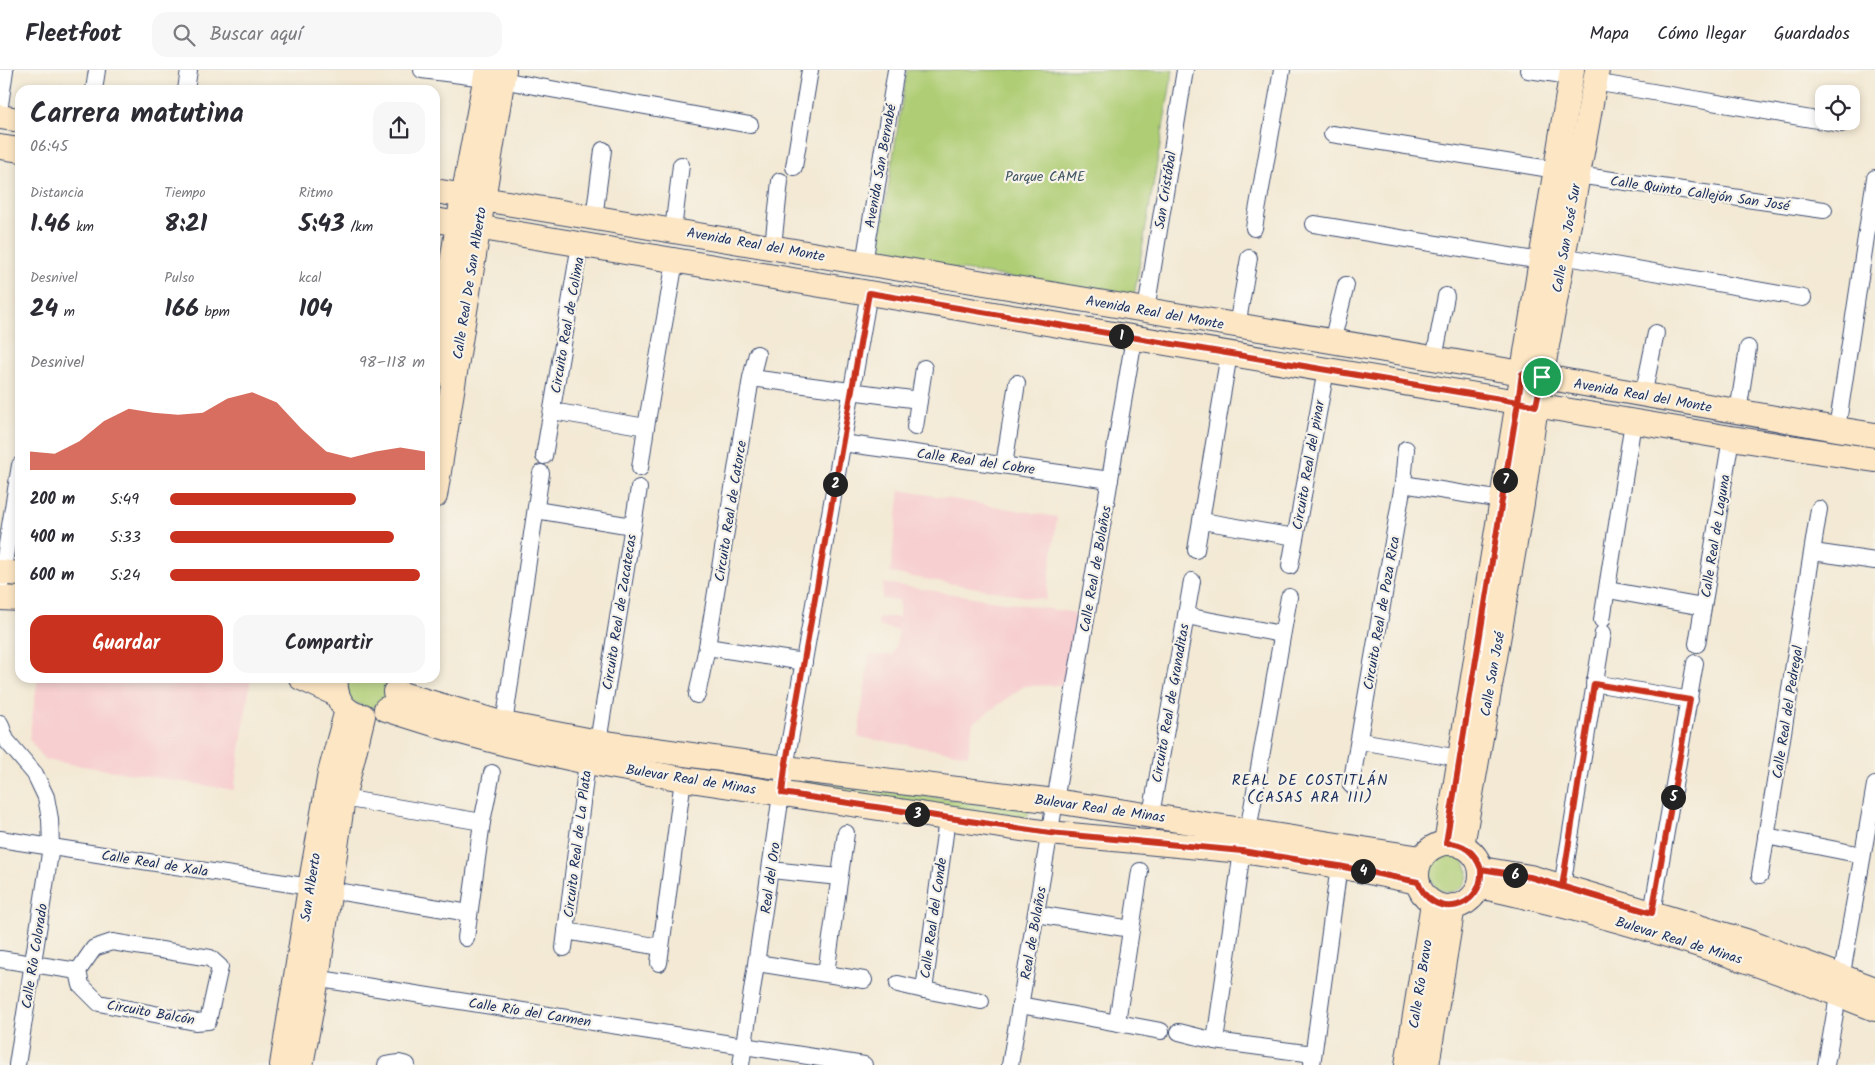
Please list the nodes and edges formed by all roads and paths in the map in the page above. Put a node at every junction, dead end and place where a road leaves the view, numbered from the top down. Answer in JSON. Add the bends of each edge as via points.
{"nodes":[{"id":1,"x":5,"y":70,"type":"edge"},
{"id":2,"x":97,"y":70,"type":"edge"},
{"id":3,"x":189,"y":70,"type":"edge"},
{"id":4,"x":422,"y":70,"type":"edge"},
{"id":5,"x":810,"y":70,"type":"edge"},
{"id":6,"x":896,"y":70,"type":"edge"},
{"id":7,"x":1185,"y":70,"type":"edge"},
{"id":8,"x":1282,"y":70,"type":"edge"},
{"id":9,"x":1528,"y":70,"type":"edge"},
{"id":10,"x":1571,"y":73,"type":"edge"},
{"id":11,"x":495,"y":75,"type":"edge"},
{"id":12,"x":1595,"y":76,"type":"edge"},
{"id":13,"x":95,"y":85,"type":"edge"},
{"id":14,"x":187,"y":85,"type":"edge"},
{"id":15,"x":0,"y":105,"type":"edge"},
{"id":16,"x":0,"y":116,"type":"edge"},
{"id":17,"x":15,"y":119,"type":"edge"},
{"id":18,"x":1815,"y":119,"type":"edge"},
{"id":19,"x":750,"y":125,"type":"dead end"},
{"id":20,"x":1332,"y":134,"type":"dead end"},
{"id":21,"x":0,"y":147,"type":"edge"},
{"id":22,"x":15,"y":149,"type":"edge"},
{"id":23,"x":603,"y":150,"type":"dead end"},
{"id":24,"x":681,"y":165,"type":"dead end"},
{"id":25,"x":794,"y":167,"type":"dead end"},
{"id":26,"x":1566,"y":172,"type":"junction"},
{"id":27,"x":1875,"y":178,"type":"edge"},
{"id":28,"x":780,"y":181,"type":"dead end"},
{"id":29,"x":440,"y":192,"type":"edge"},
{"id":30,"x":473,"y":197,"type":"junction"},
{"id":31,"x":1824,"y":210,"type":"dead end"},
{"id":32,"x":594,"y":218,"type":"junction"},
{"id":33,"x":440,"y":221,"type":"edge"},
{"id":34,"x":1314,"y":224,"type":"dead end"},
{"id":35,"x":468,"y":226,"type":"junction"},
{"id":36,"x":1254,"y":228,"type":"dead end"},
{"id":37,"x":673,"y":230,"type":"junction"},
{"id":38,"x":580,"y":244,"type":"junction"},
{"id":39,"x":773,"y":246,"type":"junction"},
{"id":40,"x":1249,"y":258,"type":"dead end"},
{"id":41,"x":1552,"y":258,"type":"junction"},
{"id":42,"x":675,"y":261,"type":"junction"},
{"id":43,"x":864,"y":263,"type":"junction"},
{"id":44,"x":1346,"y":285,"type":"dead end"},
{"id":45,"x":869,"y":293,"type":"junction"},
{"id":46,"x":1446,"y":296,"type":"dead end"},
{"id":47,"x":1803,"y":298,"type":"dead end"},
{"id":48,"x":1146,"y":310,"type":"junction"},
{"id":49,"x":440,"y":322,"type":"edge"},
{"id":50,"x":1237,"y":326,"type":"junction"},
{"id":51,"x":1656,"y":333,"type":"dead end"},
{"id":52,"x":1134,"y":338,"type":"junction"},
{"id":53,"x":1332,"y":342,"type":"junction"},
{"id":54,"x":1748,"y":348,"type":"dead end"},
{"id":55,"x":757,"y":354,"type":"dead end"},
{"id":56,"x":1229,"y":354,"type":"junction"},
{"id":57,"x":1434,"y":358,"type":"junction"},
{"id":58,"x":924,"y":368,"type":"dead end"},
{"id":59,"x":1326,"y":370,"type":"junction"},
{"id":60,"x":1532,"y":375,"type":"junction"},
{"id":61,"x":751,"y":378,"type":"junction"},
{"id":62,"x":1017,"y":383,"type":"dead end"},
{"id":63,"x":852,"y":392,"type":"junction"},
{"id":64,"x":1643,"y":396,"type":"junction"},
{"id":65,"x":918,"y":400,"type":"junction"},
{"id":66,"x":1527,"y":404,"type":"junction"},
{"id":67,"x":552,"y":411,"type":"junction"},
{"id":68,"x":1738,"y":412,"type":"junction"},
{"id":69,"x":1632,"y":422,"type":"junction"},
{"id":70,"x":646,"y":427,"type":"junction"},
{"id":71,"x":915,"y":427,"type":"dead end"},
{"id":72,"x":1837,"y":430,"type":"junction"},
{"id":73,"x":1875,"y":435,"type":"edge"},
{"id":74,"x":1731,"y":438,"type":"junction"},
{"id":75,"x":842,"y":443,"type":"junction"},
{"id":76,"x":1406,"y":449,"type":"dead end"},
{"id":77,"x":440,"y":455,"type":"edge"},
{"id":78,"x":544,"y":456,"type":"dead end"},
{"id":79,"x":1875,"y":460,"type":"edge"},
{"id":80,"x":1004,"y":465,"type":"junction"},
{"id":81,"x":640,"y":468,"type":"dead end"},
{"id":82,"x":541,"y":473,"type":"dead end"},
{"id":83,"x":1110,"y":480,"type":"junction"},
{"id":84,"x":1403,"y":484,"type":"junction"},
{"id":85,"x":639,"y":488,"type":"dead end"},
{"id":86,"x":15,"y":502,"type":"edge"},
{"id":87,"x":1512,"y":502,"type":"junction"},
{"id":88,"x":1819,"y":509,"type":"dead end"},
{"id":89,"x":536,"y":510,"type":"junction"},
{"id":90,"x":1202,"y":521,"type":"junction"},
{"id":91,"x":632,"y":526,"type":"junction"},
{"id":92,"x":1295,"y":537,"type":"junction"},
{"id":93,"x":1196,"y":550,"type":"dead end"},
{"id":94,"x":1813,"y":552,"type":"junction"},
{"id":95,"x":1875,"y":561,"type":"edge"},
{"id":96,"x":1290,"y":566,"type":"dead end"},
{"id":97,"x":5,"y":576,"type":"edge"},
{"id":98,"x":1192,"y":581,"type":"dead end"},
{"id":99,"x":1608,"y":590,"type":"junction"},
{"id":100,"x":1289,"y":597,"type":"dead end"},
{"id":101,"x":0,"y":598,"type":"edge"},
{"id":102,"x":15,"y":599,"type":"edge"},
{"id":103,"x":1703,"y":607,"type":"junction"},
{"id":104,"x":1186,"y":616,"type":"junction"},
{"id":105,"x":1281,"y":634,"type":"junction"},
{"id":106,"x":1697,"y":644,"type":"dead end"},
{"id":107,"x":707,"y":647,"type":"junction"},
{"id":108,"x":804,"y":662,"type":"junction"},
{"id":109,"x":1695,"y":663,"type":"dead end"},
{"id":110,"x":311,"y":683,"type":"edge"},
{"id":111,"x":1594,"y":684,"type":"junction"},
{"id":112,"x":392,"y":693,"type":"edge"},
{"id":113,"x":697,"y":695,"type":"dead end"},
{"id":114,"x":346,"y":700,"type":"edge"},
{"id":115,"x":1690,"y":700,"type":"junction"},
{"id":116,"x":0,"y":723,"type":"edge"},
{"id":117,"x":504,"y":724,"type":"junction"},
{"id":118,"x":3,"y":740,"type":"edge"},
{"id":119,"x":1360,"y":741,"type":"junction"},
{"id":120,"x":593,"y":752,"type":"junction"},
{"id":121,"x":1459,"y":758,"type":"junction"},
{"id":122,"x":785,"y":768,"type":"junction"},
{"id":123,"x":492,"y":773,"type":"dead end"},
{"id":124,"x":683,"y":779,"type":"junction"},
{"id":125,"x":1351,"y":785,"type":"dead end"},
{"id":126,"x":1875,"y":785,"type":"edge"},
{"id":127,"x":782,"y":793,"type":"junction"},
{"id":128,"x":343,"y":798,"type":"junction"},
{"id":129,"x":1055,"y":800,"type":"junction"},
{"id":130,"x":1150,"y":815,"type":"junction"},
{"id":131,"x":947,"y":819,"type":"junction"},
{"id":132,"x":482,"y":822,"type":"junction"},
{"id":133,"x":846,"y":833,"type":"dead end"},
{"id":134,"x":1050,"y":833,"type":"junction"},
{"id":135,"x":1766,"y":836,"type":"junction"},
{"id":136,"x":0,"y":839,"type":"edge"},
{"id":137,"x":1245,"y":841,"type":"junction"},
{"id":138,"x":1454,"y":844,"type":"junction"},
{"id":139,"x":51,"y":847,"type":"junction"},
{"id":140,"x":1862,"y":854,"type":"junction"},
{"id":141,"x":1421,"y":858,"type":"junction"},
{"id":142,"x":1339,"y":866,"type":"junction"},
{"id":143,"x":771,"y":870,"type":"junction"},
{"id":144,"x":1140,"y":872,"type":"dead end"},
{"id":145,"x":1760,"y":875,"type":"dead end"},
{"id":146,"x":839,"y":877,"type":"junction"},
{"id":147,"x":1480,"y":878,"type":"junction"},
{"id":148,"x":1418,"y":882,"type":"junction"},
{"id":149,"x":1562,"y":887,"type":"junction"},
{"id":150,"x":320,"y":888,"type":"junction"},
{"id":151,"x":1443,"y":904,"type":"junction"},
{"id":152,"x":469,"y":913,"type":"junction"},
{"id":153,"x":1652,"y":913,"type":"junction"},
{"id":154,"x":1036,"y":914,"type":"junction"},
{"id":155,"x":1131,"y":929,"type":"junction"},
{"id":156,"x":566,"y":931,"type":"junction"},
{"id":157,"x":466,"y":938,"type":"dead end"},
{"id":158,"x":661,"y":947,"type":"junction"},
{"id":159,"x":564,"y":948,"type":"dead end"},
{"id":160,"x":0,"y":959,"type":"edge"},
{"id":161,"x":659,"y":963,"type":"dead end"},
{"id":162,"x":757,"y":963,"type":"junction"},
{"id":163,"x":33,"y":964,"type":"junction"},
{"id":164,"x":78,"y":971,"type":"junction"},
{"id":165,"x":826,"y":973,"type":"junction"},
{"id":166,"x":306,"y":977,"type":"junction"},
{"id":167,"x":864,"y":980,"type":"dead end"},
{"id":168,"x":898,"y":984,"type":"dead end"},
{"id":169,"x":1840,"y":986,"type":"junction"},
{"id":170,"x":1875,"y":989,"type":"edge"},
{"id":171,"x":924,"y":990,"type":"junction"},
{"id":172,"x":981,"y":1001,"type":"dead end"},
{"id":173,"x":1020,"y":1006,"type":"junction"},
{"id":174,"x":1875,"y":1009,"type":"edge"},
{"id":175,"x":1116,"y":1022,"type":"junction"},
{"id":176,"x":1161,"y":1031,"type":"dead end"},
{"id":177,"x":1179,"y":1032,"type":"dead end"},
{"id":178,"x":1215,"y":1041,"type":"junction"},
{"id":179,"x":744,"y":1046,"type":"junction"},
{"id":180,"x":1312,"y":1060,"type":"edge"},
{"id":181,"x":17,"y":1065,"type":"edge"},
{"id":182,"x":282,"y":1065,"type":"edge"},
{"id":183,"x":301,"y":1065,"type":"edge"},
{"id":184,"x":386,"y":1065,"type":"edge"},
{"id":185,"x":407,"y":1065,"type":"edge"},
{"id":186,"x":741,"y":1065,"type":"edge"},
{"id":187,"x":864,"y":1065,"type":"edge"},
{"id":188,"x":1010,"y":1065,"type":"edge"},
{"id":189,"x":1407,"y":1065,"type":"edge"},
{"id":190,"x":1427,"y":1065,"type":"edge"},
{"id":191,"x":1826,"y":1065,"type":"edge"}],
"edges":[{"from":1,"to":15,"type":"street"},
{"from":2,"to":13,"type":"street"},
{"from":3,"to":14,"type":"street"},
{"from":4,"to":11,"type":"street"},
{"from":5,"to":25,"type":"street"},
{"from":6,"to":43,"type":"street","name":"Avenida San Bernabé"},
{"from":7,"to":48,"type":"street","name":"San Cristóbal"},
{"from":8,"to":36,"type":"street"},
{"from":9,"to":10,"type":"street"},
{"from":10,"to":26,"type":"street","name":"Calle San José Sur"},
{"from":11,"to":19,"type":"street"},
{"from":11,"to":30,"type":"street","name":"Calle Real De San Alberto"},
{"from":12,"to":18,"type":"street"},
{"from":12,"to":26,"type":"street","name":"Calle San José Sur"},
{"from":16,"to":17,"type":"street"},
{"from":20,"to":26,"type":"street","name":"Calle Quinto Callejón San José"},
{"from":21,"to":22,"type":"street"},
{"from":23,"to":32,"type":"street"},
{"from":24,"to":37,"type":"street"},
{"from":26,"to":31,"type":"street","name":"Calle Quinto Callejón San José"},
{"from":26,"to":41,"type":"street","name":"Calle San José Sur"},
{"from":27,"to":72,"type":"street"},
{"from":28,"to":39,"type":"street"},
{"from":29,"to":30,"type":"street","name":"Avenida Real del Monte"},
{"from":30,"to":32,"type":"street","name":"Avenida Real del Monte"},
{"from":30,"to":35,"type":"street","name":"Calle Real De San Alberto"},
{"from":32,"to":37,"type":"street","name":"Avenida Real del Monte"},
{"from":33,"to":35,"type":"street","name":"Avenida Real del Monte"},
{"from":34,"to":41,"type":"street"},
{"from":35,"to":38,"type":"street","name":"Avenida Real del Monte"},
{"from":35,"to":49,"type":"street","name":"Calle Real De San Alberto"},
{"from":35,"to":77,"type":"street","name":"Calle Real De San Alberto"},
{"from":37,"to":39,"type":"street","name":"Avenida Real del Monte"},
{"from":38,"to":42,"type":"street","name":"Avenida Real del Monte"},
{"from":38,"to":67,"type":"street","name":"Circuito Real de Colima"},
{"from":39,"to":43,"type":"street","name":"Avenida Real del Monte"},
{"from":40,"to":50,"type":"street"},
{"from":41,"to":47,"type":"street"},
{"from":41,"to":60,"type":"street","name":"Calle San José Sur"},
{"from":42,"to":45,"type":"street","name":"Avenida Real del Monte"},
{"from":42,"to":70,"type":"street"},
{"from":43,"to":48,"type":"street","name":"Avenida Real del Monte"},
{"from":44,"to":53,"type":"street"},
{"from":45,"to":52,"type":"street","name":"Avenida Real del Monte"},
{"from":45,"to":63,"type":"street","name":"Real del Oro"},
{"from":46,"to":57,"type":"street"},
{"from":48,"to":50,"type":"street","name":"Avenida Real del Monte"},
{"from":50,"to":53,"type":"street","name":"Avenida Real del Monte"},
{"from":51,"to":64,"type":"street"},
{"from":52,"to":56,"type":"street","name":"Avenida Real del Monte"},
{"from":52,"to":83,"type":"street","name":"Calle Real de Bolaños"},
{"from":53,"to":57,"type":"street","name":"Avenida Real del Monte"},
{"from":54,"to":68,"type":"street"},
{"from":55,"to":61,"type":"street","name":"Circuito Real de Catorce"},
{"from":56,"to":59,"type":"street","name":"Avenida Real del Monte"},
{"from":56,"to":90,"type":"street"},
{"from":57,"to":60,"type":"street","name":"Avenida Real del Monte"},
{"from":58,"to":65,"type":"street"},
{"from":59,"to":66,"type":"street","name":"Avenida Real del Monte"},
{"from":59,"to":92,"type":"street","name":"Circuito Real del pinar"},
{"from":60,"to":64,"type":"street","name":"Avenida Real del Monte"},
{"from":60,"to":66,"type":"street","name":"Calle San José Sur"},
{"from":61,"to":63,"type":"street"},
{"from":61,"to":107,"type":"street","name":"Circuito Real de Catorce"},
{"from":62,"to":80,"type":"street"},
{"from":63,"to":65,"type":"street"},
{"from":63,"to":75,"type":"street","name":"Real del Oro"},
{"from":64,"to":68,"type":"street","name":"Avenida Real del Monte"},
{"from":65,"to":71,"type":"street"},
{"from":66,"to":69,"type":"street","name":"Avenida Real del Monte"},
{"from":66,"to":87,"type":"street"},
{"from":67,"to":70,"type":"street","name":"Circuito Real de Colima"},
{"from":67,"to":78,"type":"street"},
{"from":68,"to":72,"type":"street","name":"Avenida Real del Monte"},
{"from":69,"to":74,"type":"street","name":"Avenida Real del Monte"},
{"from":69,"to":99,"type":"street"},
{"from":70,"to":81,"type":"street"},
{"from":72,"to":73,"type":"street","name":"Avenida Real del Monte"},
{"from":74,"to":79,"type":"street","name":"Avenida Real del Monte"},
{"from":74,"to":103,"type":"street","name":"Calle Real de Laguna"},
{"from":75,"to":80,"type":"street","name":"Calle Real del Cobre"},
{"from":75,"to":108,"type":"street","name":"Real del Oro"},
{"from":76,"to":84,"type":"street","name":"Circuito Real de Poza Rica"},
{"from":80,"to":83,"type":"street","name":"Calle Real del Cobre"},
{"from":82,"to":89,"type":"street"},
{"from":83,"to":129,"type":"street","name":"Calle Real de Bolaños"},
{"from":84,"to":87,"type":"street"},
{"from":84,"to":119,"type":"street","name":"Circuito Real de Poza Rica"},
{"from":85,"to":91,"type":"street"},
{"from":86,"to":97,"type":"street"},
{"from":87,"to":121,"type":"street","name":"Calle San José"},
{"from":87,"to":138,"type":"street","name":"Calle San José"},
{"from":88,"to":94,"type":"street","name":"Calle Real del Pedregal"},
{"from":89,"to":91,"type":"street","name":"Circuito Real de Zacatecas"},
{"from":89,"to":117,"type":"street"},
{"from":90,"to":92,"type":"street","name":"Circuito Real del pinar"},
{"from":90,"to":93,"type":"street"},
{"from":91,"to":120,"type":"street","name":"Circuito Real de Zacatecas"},
{"from":92,"to":96,"type":"street"},
{"from":94,"to":95,"type":"street"},
{"from":94,"to":135,"type":"street","name":"Calle Real del Pedregal"},
{"from":98,"to":104,"type":"street"},
{"from":99,"to":103,"type":"street","name":"Calle Real de Laguna"},
{"from":99,"to":111,"type":"street"},
{"from":100,"to":105,"type":"street"},
{"from":101,"to":102,"type":"street"},
{"from":103,"to":106,"type":"street"},
{"from":104,"to":105,"type":"street","name":"Circuito Real de Granaditas"},
{"from":104,"to":130,"type":"street","name":"Circuito Real de Granaditas"},
{"from":105,"to":137,"type":"street"},
{"from":107,"to":108,"type":"street"},
{"from":107,"to":113,"type":"street","name":"Circuito Real de Catorce"},
{"from":108,"to":122,"type":"street","name":"Real del Oro"},
{"from":109,"to":115,"type":"street"},
{"from":110,"to":114,"type":"street"},
{"from":111,"to":115,"type":"street"},
{"from":111,"to":149,"type":"street"},
{"from":112,"to":114,"type":"street","via":[[372,716]]},
{"from":112,"to":117,"type":"street","name":"Bulevar Real de Minas"},
{"from":112,"to":120,"type":"street","name":"Bulevar Real de Minas","via":[[462,733]]},
{"from":114,"to":128,"type":"street","name":"San Alberto"},
{"from":114,"to":150,"type":"street","name":"San Alberto","via":[[330,773]]},
{"from":115,"to":153,"type":"street"},
{"from":116,"to":118,"type":"street"},
{"from":117,"to":120,"type":"street","name":"Bulevar Real de Minas"},
{"from":118,"to":139,"type":"street","name":"Calle Río Colorado","via":[[35,774],[46,797]]},
{"from":119,"to":121,"type":"street"},
{"from":119,"to":125,"type":"street","name":"Circuito Real de Poza Rica"},
{"from":120,"to":122,"type":"street","name":"Bulevar Real de Minas"},
{"from":120,"to":124,"type":"street","name":"Bulevar Real de Minas"},
{"from":120,"to":156,"type":"street","name":"Circuito Real de La Plata"},
{"from":121,"to":138,"type":"street","name":"Calle San José"},
{"from":122,"to":127,"type":"street","name":"Real del Oro"},
{"from":122,"to":129,"type":"street","name":"Bulevar Real de Minas"},
{"from":123,"to":132,"type":"street"},
{"from":124,"to":127,"type":"street","name":"Bulevar Real de Minas"},
{"from":124,"to":158,"type":"street"},
{"from":126,"to":140,"type":"street"},
{"from":127,"to":131,"type":"street","name":"Bulevar Real de Minas"},
{"from":127,"to":143,"type":"street","name":"Real del Oro"},
{"from":128,"to":132,"type":"street"},
{"from":128,"to":150,"type":"street","name":"San Alberto"},
{"from":129,"to":130,"type":"street","name":"Bulevar Real de Minas"},
{"from":129,"to":134,"type":"street","name":"Real de Bolaños"},
{"from":130,"to":137,"type":"street","name":"Bulevar Real de Minas"},
{"from":131,"to":134,"type":"street","name":"Bulevar Real de Minas"},
{"from":131,"to":171,"type":"street","name":"Calle Real del Conde"},
{"from":132,"to":152,"type":"street"},
{"from":133,"to":146,"type":"street"},
{"from":134,"to":137,"type":"street","name":"Bulevar Real de Minas"},
{"from":134,"to":154,"type":"street","name":"Real de Bolaños"},
{"from":135,"to":140,"type":"street"},
{"from":135,"to":145,"type":"street","name":"Calle Real del Pedregal"},
{"from":136,"to":139,"type":"street","name":"Calle Real de Xala"},
{"from":137,"to":141,"type":"street","name":"Bulevar Real de Minas"},
{"from":137,"to":142,"type":"street","name":"Bulevar Real de Minas"},
{"from":137,"to":178,"type":"street"},
{"from":138,"to":141,"type":"street","via":[[1432,848]]},
{"from":138,"to":147,"type":"street","via":[[1471,851],[1477,859]]},
{"from":139,"to":150,"type":"street","name":"Calle Real de Xala"},
{"from":139,"to":163,"type":"street","name":"Calle Río Colorado"},
{"from":140,"to":169,"type":"street"},
{"from":141,"to":148,"type":"street"},
{"from":142,"to":148,"type":"street","name":"Bulevar Real de Minas"},
{"from":142,"to":180,"type":"street"},
{"from":143,"to":146,"type":"street"},
{"from":143,"to":162,"type":"street","name":"Real del Oro"},
{"from":144,"to":155,"type":"street"},
{"from":146,"to":165,"type":"street"},
{"from":147,"to":149,"type":"street","name":"Bulevar Real de Minas","via":[[1530,877]]},
{"from":147,"to":151,"type":"street","via":[[1473,896],[1464,903]]},
{"from":147,"to":169,"type":"street","name":"Bulevar Real de Minas","via":[[1542,900]]},
{"from":148,"to":151,"type":"street","via":[[1421,890]]},
{"from":149,"to":153,"type":"street","name":"Bulevar Real de Minas"},
{"from":150,"to":152,"type":"street","name":"Calle Real de Xala"},
{"from":150,"to":166,"type":"street","name":"San Alberto"},
{"from":151,"to":189,"type":"street","name":"Calle Río Bravo"},
{"from":151,"to":190,"type":"street","name":"Calle Río Bravo"},
{"from":152,"to":157,"type":"street"},
{"from":153,"to":169,"type":"street","name":"Bulevar Real de Minas","via":[[1746,941]]},
{"from":154,"to":155,"type":"street"},
{"from":154,"to":173,"type":"street","name":"Real de Bolaños"},
{"from":155,"to":175,"type":"street"},
{"from":156,"to":158,"type":"street","name":"Circuito Real de La Plata"},
{"from":156,"to":159,"type":"street"},
{"from":158,"to":161,"type":"street"},
{"from":160,"to":163,"type":"street"},
{"from":162,"to":165,"type":"street"},
{"from":162,"to":179,"type":"street","name":"Real del Oro"},
{"from":163,"to":164,"type":"street"},
{"from":163,"to":181,"type":"street","name":"Calle Río Colorado"},
{"from":164,"to":164,"type":"street","name":"Circuito Balcón","via":[[94,948],[112,942],[210,958],[220,967],[208,1021],[195,1022],[99,1003],[82,985]]},
{"from":165,"to":167,"type":"street"},
{"from":166,"to":179,"type":"street","name":"Calle Río del Carmen"},
{"from":166,"to":182,"type":"street","name":"San Alberto"},
{"from":166,"to":183,"type":"street","name":"San Alberto"},
{"from":168,"to":171,"type":"street"},
{"from":169,"to":170,"type":"street","name":"Bulevar Real de Minas"},
{"from":169,"to":174,"type":"street","name":"Bulevar Real de Minas"},
{"from":169,"to":191,"type":"street"},
{"from":171,"to":172,"type":"street","name":"Calle Real del Conde"},
{"from":173,"to":175,"type":"street"},
{"from":173,"to":188,"type":"street","name":"Real de Bolaños"},
{"from":175,"to":176,"type":"street"},
{"from":177,"to":178,"type":"street"},
{"from":178,"to":180,"type":"street"},
{"from":179,"to":186,"type":"street","name":"Real del Oro"},
{"from":179,"to":187,"type":"street","name":"Calle Río del Carmen"},
{"from":184,"to":185,"type":"street"}]}
